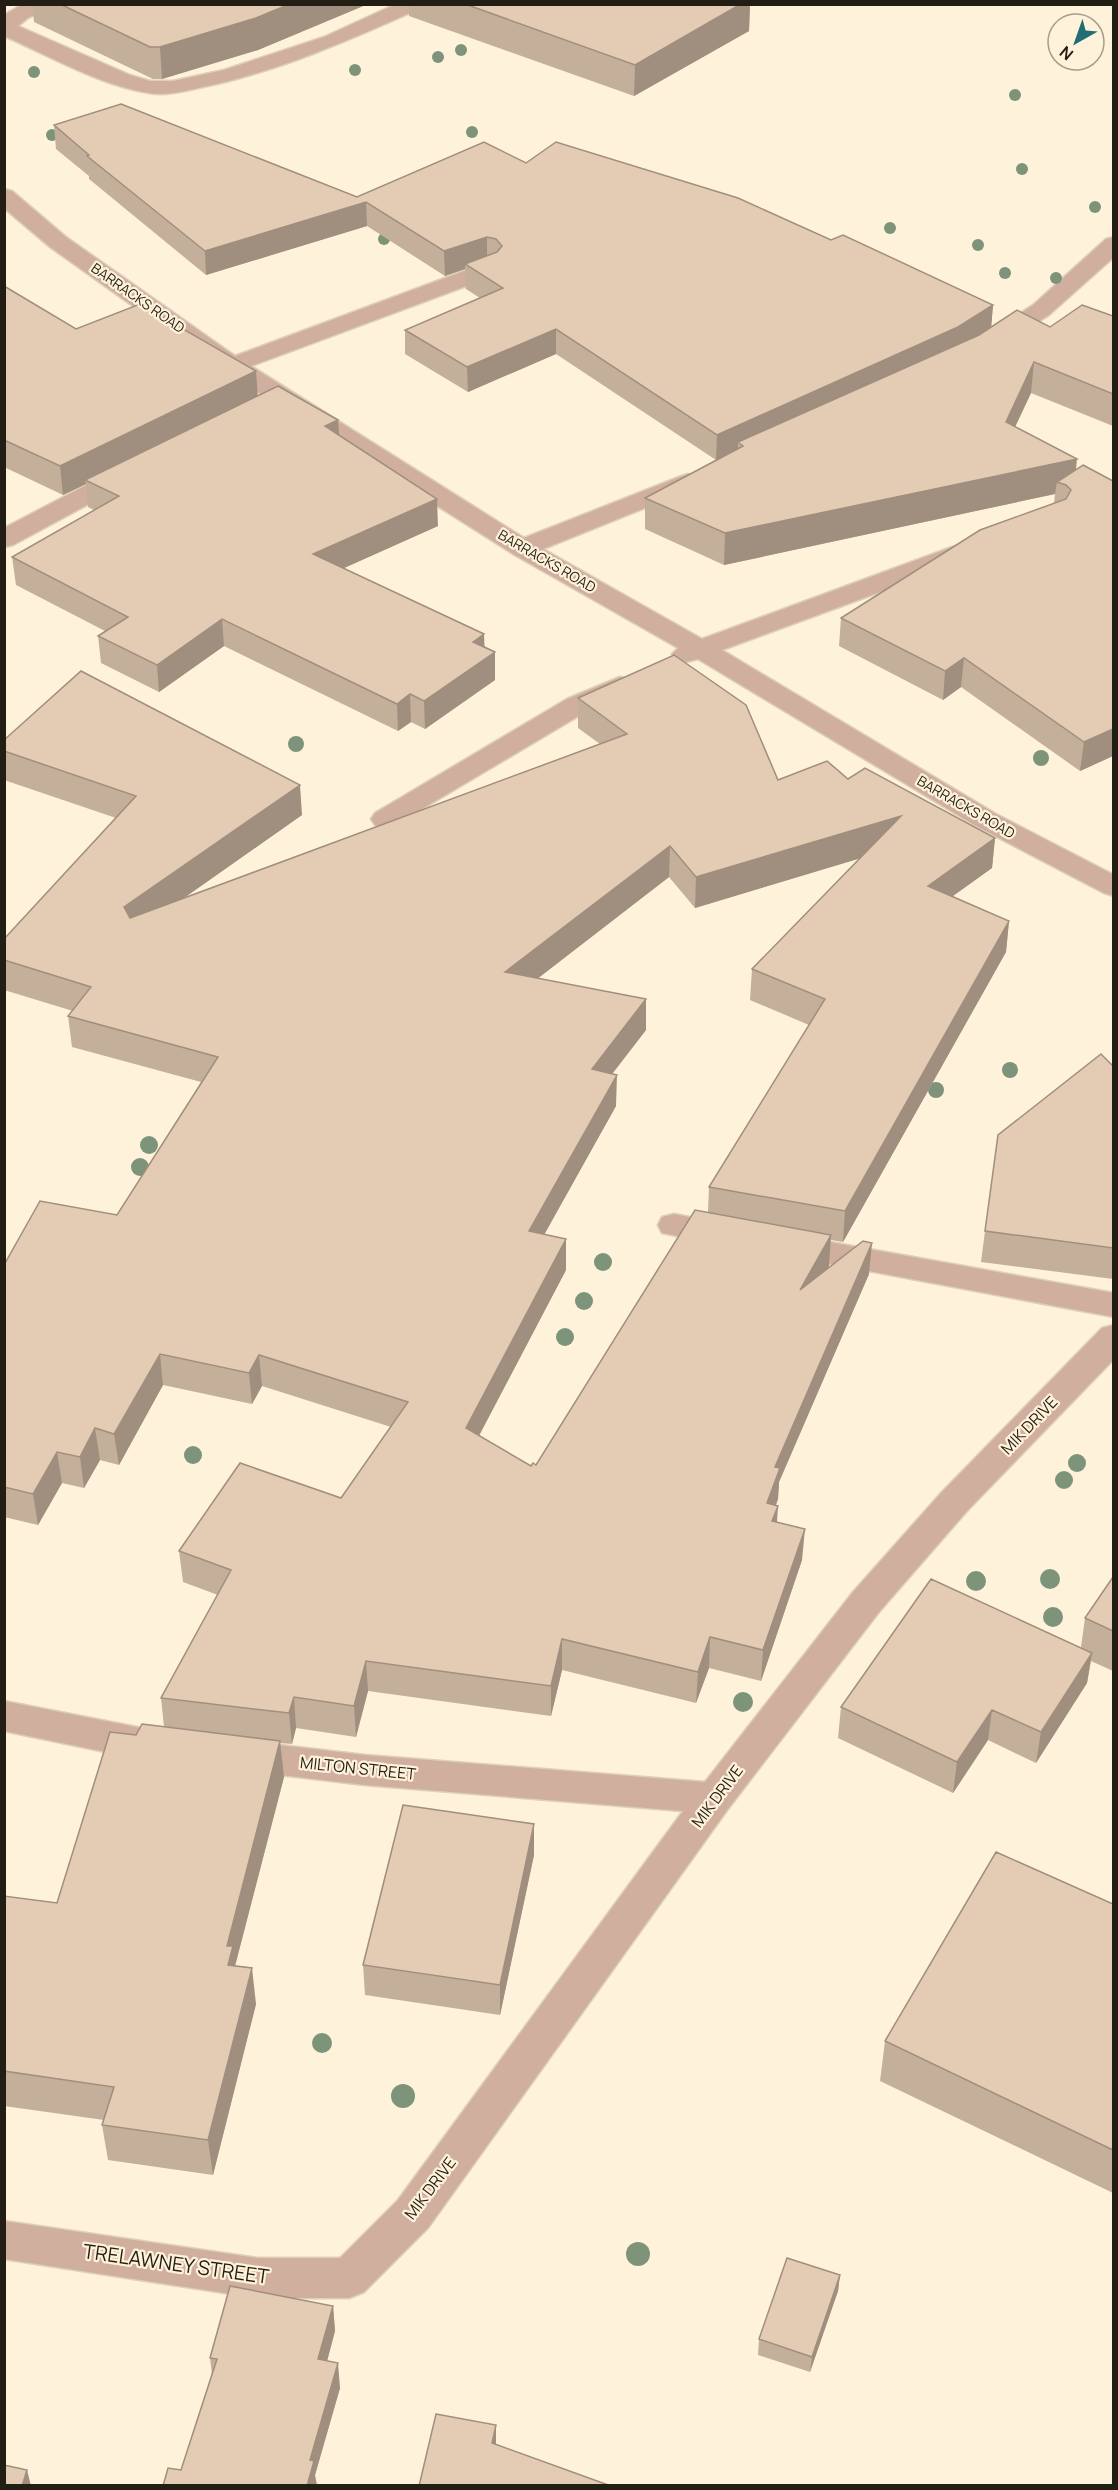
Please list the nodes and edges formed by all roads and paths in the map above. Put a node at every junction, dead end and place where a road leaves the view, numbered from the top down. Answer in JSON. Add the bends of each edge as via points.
{"nodes":[{"id":1,"x":42,"y":4,"type":"edge"},
{"id":2,"x":414,"y":4,"type":"edge"},
{"id":3,"x":4,"y":196,"type":"edge"},
{"id":4,"x":1113,"y":244,"type":"edge"},
{"id":5,"x":488,"y":270,"type":"edge"},
{"id":6,"x":975,"y":353,"type":"edge"},
{"id":7,"x":232,"y":365,"type":"junction"},
{"id":8,"x":145,"y":466,"type":"edge"},
{"id":9,"x":707,"y":475,"type":"edge"},
{"id":10,"x":4,"y":540,"type":"edge"},
{"id":11,"x":987,"y":544,"type":"edge"},
{"id":12,"x":522,"y":548,"type":"junction"},
{"id":13,"x":699,"y":648,"type":"junction"},
{"id":14,"x":385,"y":819,"type":"dead end"},
{"id":15,"x":1113,"y":887,"type":"edge"},
{"id":16,"x":674,"y":1225,"type":"dead end"},
{"id":17,"x":1113,"y":1305,"type":"edge"},
{"id":18,"x":1113,"y":1337,"type":"edge"},
{"id":19,"x":4,"y":1716,"type":"edge"},
{"id":20,"x":714,"y":1798,"type":"junction"},
{"id":21,"x":4,"y":2240,"type":"edge"},
{"id":22,"x":349,"y":2278,"type":"joint"}],
"edges":[{"from":1,"to":2,"type":"street","via":[[17,15],[6,29],[122,80],[150,87],[194,84],[229,75],[331,41]]},
{"from":3,"to":7,"type":"street","name":"BARRACKS ROAD","via":[[58,242]]},
{"from":4,"to":6,"type":"street","via":[[1041,310]]},
{"from":5,"to":7,"type":"street"},
{"from":7,"to":12,"type":"street","name":"BARRACKS ROAD","via":[[274,403]]},
{"from":8,"to":10,"type":"street"},
{"from":9,"to":12,"type":"street"},
{"from":11,"to":13,"type":"street"},
{"from":12,"to":13,"type":"street","name":"BARRACKS ROAD"},
{"from":13,"to":14,"type":"street","via":[[577,705]]},
{"from":13,"to":15,"type":"street","name":"BARRACKS ROAD","via":[[986,820]]},
{"from":16,"to":17,"type":"street"},
{"from":18,"to":20,"type":"street","name":"MIK DRIVE","via":[[954,1502],[866,1602]]},
{"from":19,"to":20,"type":"street","name":"MILTON STREET","via":[[125,1741],[364,1770]]},
{"from":20,"to":22,"type":"street","name":"MIK DRIVE","via":[[413,2214]]},
{"from":21,"to":22,"type":"street","name":"TRELAWNEY STREET","via":[[257,2278]]}]}
